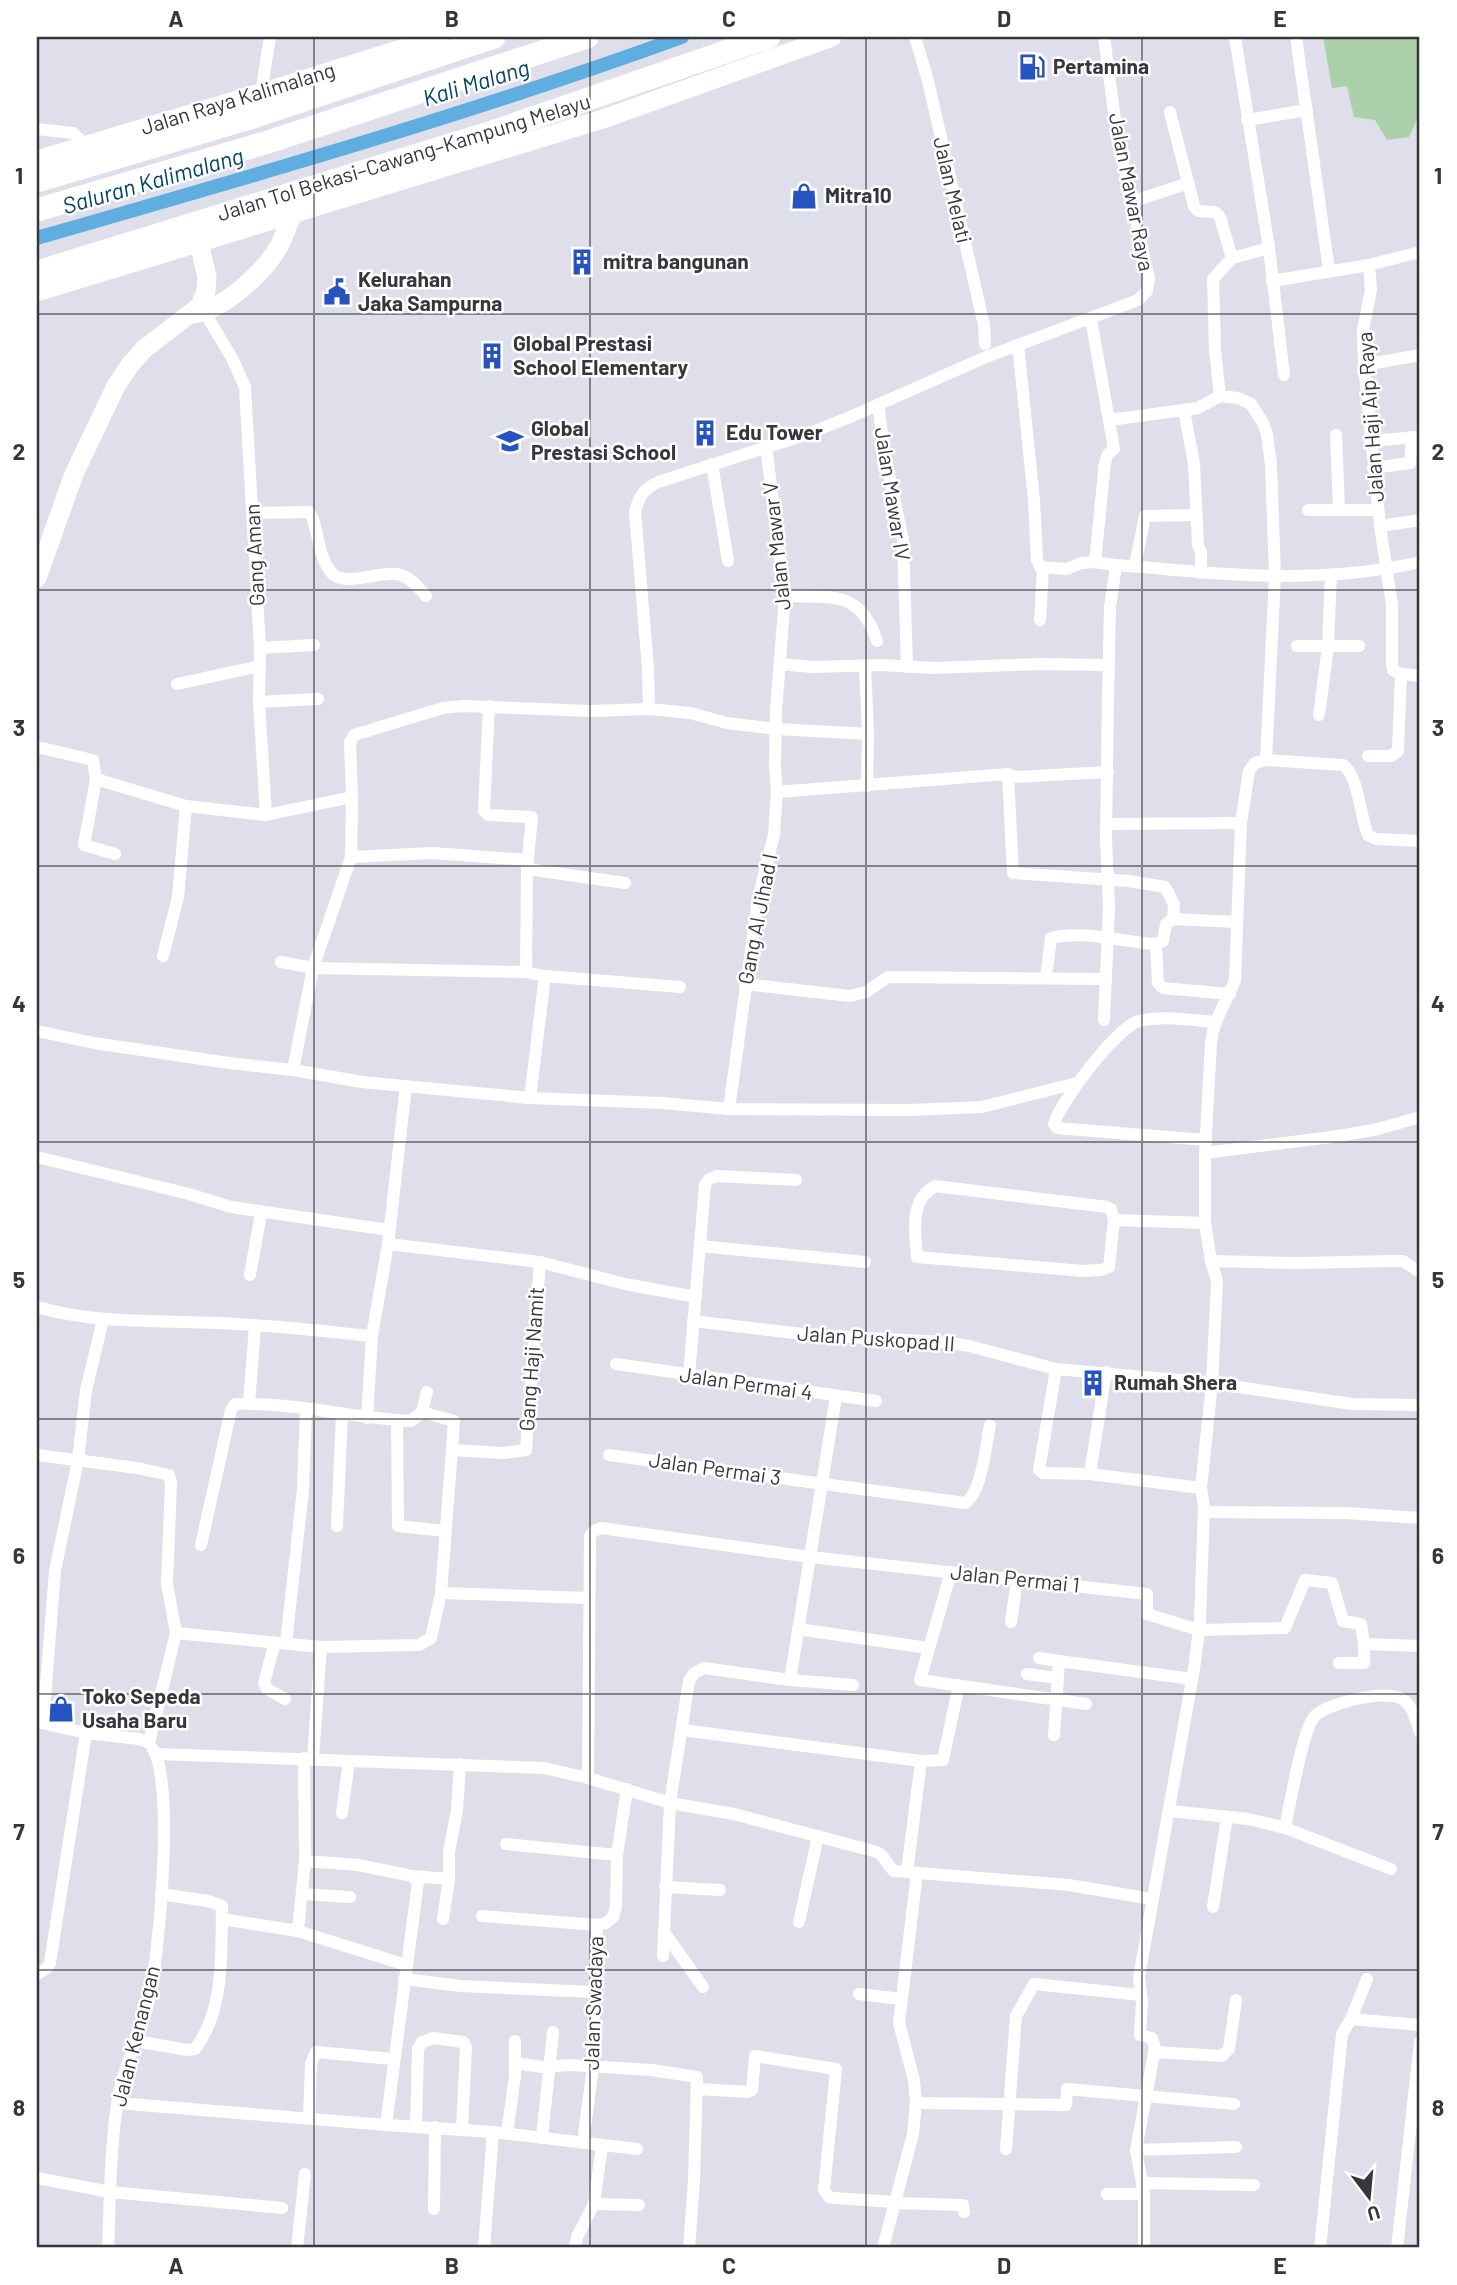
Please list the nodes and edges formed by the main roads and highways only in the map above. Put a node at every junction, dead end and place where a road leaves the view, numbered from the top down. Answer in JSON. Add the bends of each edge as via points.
{"nodes":[{"id":1,"x":439,"y":37,"type":"edge"},
{"id":2,"x":494,"y":37,"type":"edge"},
{"id":3,"x":587,"y":37,"type":"edge"},
{"id":4,"x":769,"y":37,"type":"edge"},
{"id":5,"x":832,"y":37,"type":"edge"},
{"id":6,"x":37,"y":160,"type":"edge"},
{"id":7,"x":37,"y":181,"type":"edge"},
{"id":8,"x":37,"y":210,"type":"edge"},
{"id":9,"x":292,"y":215,"type":"junction"},
{"id":10,"x":199,"y":243,"type":"junction"},
{"id":11,"x":37,"y":272,"type":"edge"},
{"id":12,"x":37,"y":292,"type":"edge"},
{"id":13,"x":199,"y":311,"type":"junction"},
{"id":14,"x":38,"y":570,"type":"edge"}],
"edges":[{"from":1,"to":6,"type":"main road","name":"Jalan Raya Kalimalang"},
{"from":2,"to":7,"type":"highway","via":[[250,118]]},
{"from":3,"to":8,"type":"highway","via":[[271,141]]},
{"from":4,"to":11,"type":"highway","name":"Jalan Tol Bekasi–Cawang–Kampung Melayu","via":[[492,132]]},
{"from":5,"to":9,"type":"main road","via":[[590,123]]},
{"from":9,"to":10,"type":"main road"},
{"from":9,"to":13,"type":"main road","via":[[263,269],[242,288]]},
{"from":10,"to":12,"type":"main road"},
{"from":10,"to":13,"type":"main road","via":[[207,277]]},
{"from":13,"to":14,"type":"main road","via":[[144,349],[116,386],[74,474]]}]}
